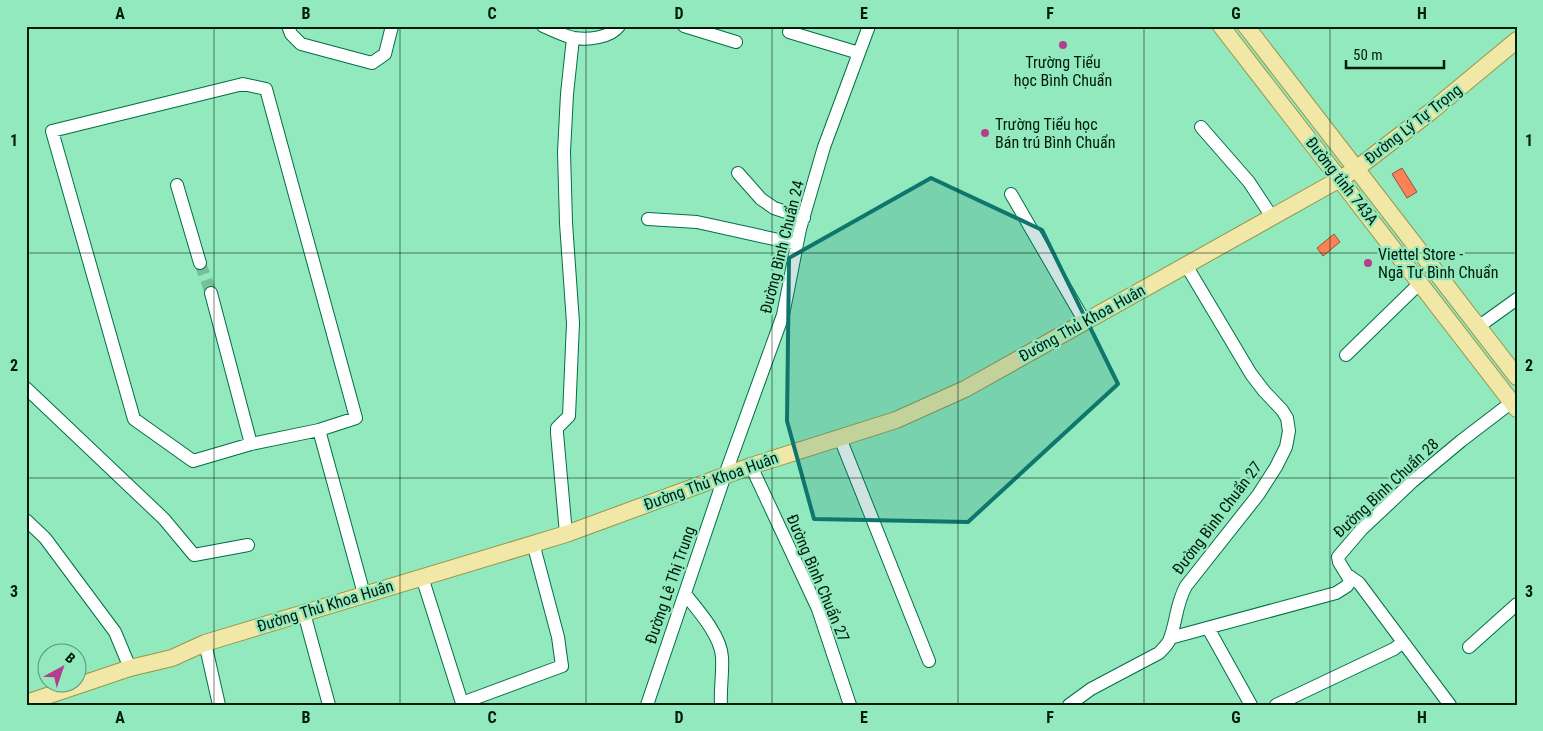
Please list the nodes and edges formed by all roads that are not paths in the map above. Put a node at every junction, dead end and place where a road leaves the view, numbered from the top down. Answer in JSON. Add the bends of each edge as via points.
{"nodes":[{"id":1,"x":288,"y":26,"type":"edge"},
{"id":2,"x":392,"y":26,"type":"edge"},
{"id":3,"x":543,"y":26,"type":"edge"},
{"id":4,"x":619,"y":26,"type":"edge"},
{"id":5,"x":684,"y":26,"type":"edge"},
{"id":6,"x":869,"y":26,"type":"edge"},
{"id":7,"x":1221,"y":26,"type":"edge"},
{"id":8,"x":1246,"y":26,"type":"edge"},
{"id":9,"x":789,"y":32,"type":"dead end"},
{"id":10,"x":573,"y":38,"type":"junction"},
{"id":11,"x":1517,"y":40,"type":"edge"},
{"id":12,"x":736,"y":42,"type":"dead end"},
{"id":13,"x":859,"y":53,"type":"junction"},
{"id":14,"x":1201,"y":127,"type":"dead end"},
{"id":15,"x":1356,"y":169,"type":"junction"},
{"id":16,"x":738,"y":173,"type":"dead end"},
{"id":17,"x":1340,"y":179,"type":"junction"},
{"id":18,"x":177,"y":184,"type":"dead end"},
{"id":19,"x":1011,"y":194,"type":"dead end"},
{"id":20,"x":1272,"y":217,"type":"junction"},
{"id":21,"x":804,"y":218,"type":"junction"},
{"id":22,"x":648,"y":219,"type":"dead end"},
{"id":23,"x":797,"y":244,"type":"junction"},
{"id":24,"x":200,"y":263,"type":"tunnel mouth"},
{"id":25,"x":1186,"y":265,"type":"junction"},
{"id":26,"x":1420,"y":283,"type":"junction"},
{"id":27,"x":211,"y":293,"type":"tunnel mouth"},
{"id":28,"x":1517,"y":299,"type":"edge"},
{"id":29,"x":1085,"y":322,"type":"junction"},
{"id":30,"x":1478,"y":327,"type":"junction"},
{"id":31,"x":1346,"y":355,"type":"dead end"},
{"id":32,"x":1517,"y":377,"type":"edge"},
{"id":33,"x":26,"y":388,"type":"edge"},
{"id":34,"x":1514,"y":405,"type":"edge"},
{"id":35,"x":319,"y":430,"type":"junction"},
{"id":36,"x":840,"y":438,"type":"junction"},
{"id":37,"x":251,"y":444,"type":"junction"},
{"id":38,"x":750,"y":466,"type":"junction"},
{"id":39,"x":724,"y":475,"type":"junction"},
{"id":40,"x":26,"y":520,"type":"edge"},
{"id":41,"x":566,"y":534,"type":"junction"},
{"id":42,"x":533,"y":543,"type":"junction"},
{"id":43,"x":248,"y":545,"type":"dead end"},
{"id":44,"x":1349,"y":576,"type":"junction"},
{"id":45,"x":422,"y":577,"type":"junction"},
{"id":46,"x":364,"y":594,"type":"junction"},
{"id":47,"x":685,"y":594,"type":"junction"},
{"id":48,"x":1517,"y":604,"type":"edge"},
{"id":49,"x":304,"y":613,"type":"junction"},
{"id":50,"x":1208,"y":628,"type":"junction"},
{"id":51,"x":1170,"y":638,"type":"junction"},
{"id":52,"x":1402,"y":642,"type":"junction"},
{"id":53,"x":205,"y":643,"type":"junction"},
{"id":54,"x":1469,"y":647,"type":"dead end"},
{"id":55,"x":929,"y":661,"type":"dead end"},
{"id":56,"x":130,"y":668,"type":"junction"},
{"id":57,"x":28,"y":703,"type":"edge"},
{"id":58,"x":462,"y":704,"type":"edge"},
{"id":59,"x":219,"y":705,"type":"edge"},
{"id":60,"x":329,"y":705,"type":"edge"},
{"id":61,"x":647,"y":705,"type":"edge"},
{"id":62,"x":721,"y":705,"type":"edge"},
{"id":63,"x":850,"y":705,"type":"edge"},
{"id":64,"x":1069,"y":705,"type":"edge"},
{"id":65,"x":1251,"y":705,"type":"edge"},
{"id":66,"x":1276,"y":705,"type":"edge"},
{"id":67,"x":1450,"y":705,"type":"edge"}],
"edges":[{"from":1,"to":2,"type":"street","via":[[300,44],[372,62],[385,54]]},
{"from":3,"to":10,"type":"street"},
{"from":4,"to":10,"type":"street","via":[[603,37]]},
{"from":5,"to":12,"type":"street"},
{"from":6,"to":13,"type":"street","name":"Đường Bình Chuẩn 24"},
{"from":7,"to":17,"type":"main road","name":"Đường tỉnh 743A"},
{"from":8,"to":15,"type":"main road","name":"Đường tỉnh 743A"},
{"from":9,"to":13,"type":"street"},
{"from":10,"to":41,"type":"street","via":[[564,152],[573,323],[569,416],[557,428]]},
{"from":11,"to":15,"type":"main road","name":"Đường Lý Tự Trọng"},
{"from":13,"to":21,"type":"street","name":"Đường Bình Chuẩn 24","via":[[824,147]]},
{"from":14,"to":20,"type":"street","via":[[1249,182]]},
{"from":15,"to":17,"type":"main road","name":"Đường Thủ Khoa Huân"},
{"from":15,"to":30,"type":"main road","name":"Đường tỉnh 743A"},
{"from":16,"to":21,"type":"street","via":[[761,199],[774,208]]},
{"from":17,"to":20,"type":"main road","name":"Đường Thủ Khoa Huân"},
{"from":17,"to":26,"type":"main road","name":"Đường tỉnh 743A"},
{"from":18,"to":24,"type":"street"},
{"from":19,"to":29,"type":"street"},
{"from":20,"to":25,"type":"main road","name":"Đường Thủ Khoa Huân"},
{"from":21,"to":23,"type":"street","name":"Đường Bình Chuẩn 24"},
{"from":22,"to":23,"type":"street","via":[[697,222]]},
{"from":23,"to":39,"type":"street","name":"Đường Bình Chuẩn 24","via":[[783,315]]},
{"from":25,"to":29,"type":"main road","name":"Đường Thủ Khoa Huân"},
{"from":25,"to":51,"type":"street","name":"Đường Bình Chuẩn 27","via":[[1251,374],[1287,418],[1289,431],[1286,447],[1258,495],[1186,586],[1179,599]]},
{"from":26,"to":31,"type":"street"},
{"from":26,"to":34,"type":"main road","name":"Đường tỉnh 743A"},
{"from":27,"to":37,"type":"street"},
{"from":28,"to":30,"type":"street"},
{"from":29,"to":36,"type":"main road","name":"Đường Thủ Khoa Huân","via":[[965,389],[896,420]]},
{"from":30,"to":32,"type":"main road","name":"Đường tỉnh 743A"},
{"from":33,"to":43,"type":"street","via":[[164,520],[194,555]]},
{"from":34,"to":44,"type":"street","name":"Đường Bình Chuẩn 28","via":[[1434,463],[1361,530],[1338,557]]},
{"from":35,"to":37,"type":"street"},
{"from":35,"to":37,"type":"street","via":[[356,418],[266,89],[243,84],[52,131],[134,419],[193,461]]},
{"from":35,"to":46,"type":"street"},
{"from":36,"to":38,"type":"main road","name":"Đường Thủ Khoa Huân"},
{"from":36,"to":55,"type":"street"},
{"from":38,"to":39,"type":"main road","name":"Đường Thủ Khoa Huân"},
{"from":38,"to":63,"type":"street","name":"Đường Bình Chuẩn 27","via":[[818,609]]},
{"from":39,"to":41,"type":"main road","name":"Đường Thủ Khoa Huân"},
{"from":39,"to":47,"type":"street","name":"Đường Lê Thị Trung"},
{"from":40,"to":56,"type":"street","via":[[45,538],[115,632]]},
{"from":41,"to":42,"type":"main road","name":"Đường Thủ Khoa Huân"},
{"from":42,"to":45,"type":"main road","name":"Đường Thủ Khoa Huân"},
{"from":42,"to":58,"type":"street","via":[[558,637],[562,666]]},
{"from":44,"to":50,"type":"street","via":[[1349,583],[1336,593]]},
{"from":44,"to":52,"type":"street","via":[[1359,583]]},
{"from":45,"to":46,"type":"main road","name":"Đường Thủ Khoa Huân"},
{"from":45,"to":58,"type":"street"},
{"from":46,"to":49,"type":"main road","name":"Đường Thủ Khoa Huân"},
{"from":47,"to":61,"type":"street","name":"Đường Lê Thị Trung"},
{"from":47,"to":62,"type":"street","via":[[720,643]]},
{"from":48,"to":54,"type":"street"},
{"from":49,"to":53,"type":"main road","name":"Đường Thủ Khoa Huân"},
{"from":49,"to":60,"type":"street"},
{"from":50,"to":51,"type":"street"},
{"from":50,"to":65,"type":"street"},
{"from":51,"to":64,"type":"street","name":"Đường Bình Chuẩn 27","via":[[1159,653],[1091,689]]},
{"from":52,"to":66,"type":"street","via":[[1394,649]]},
{"from":52,"to":67,"type":"street"},
{"from":53,"to":56,"type":"main road","name":"Đường Thủ Khoa Huân","via":[[172,658]]},
{"from":53,"to":59,"type":"street"},
{"from":56,"to":57,"type":"main road","name":"Đường Thủ Khoa Huân"}]}
